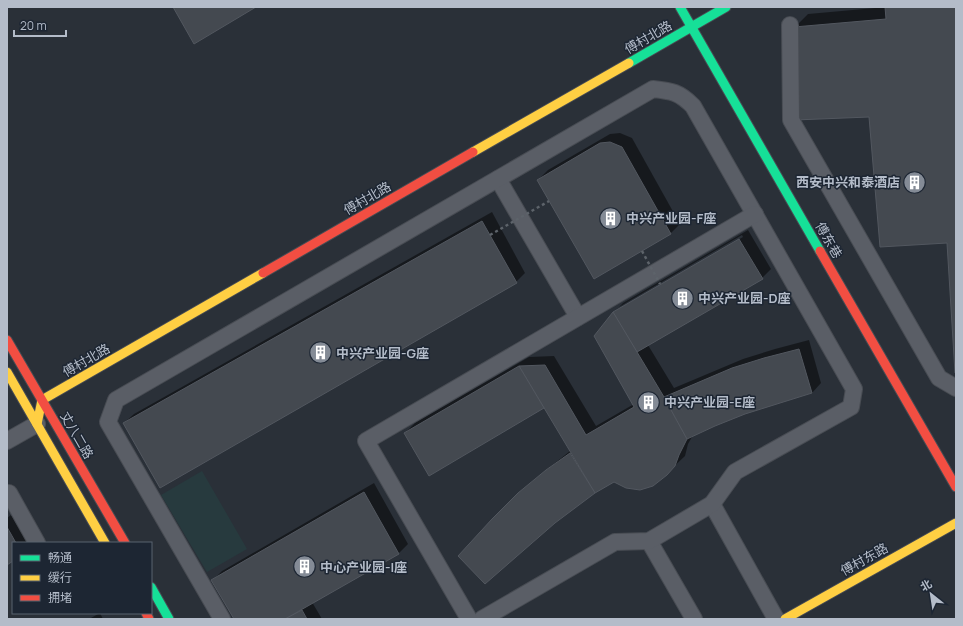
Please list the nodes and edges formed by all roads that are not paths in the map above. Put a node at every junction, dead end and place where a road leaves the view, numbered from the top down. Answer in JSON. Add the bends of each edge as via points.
{"nodes":[{"id":1,"x":680,"y":7,"type":"edge"},
{"id":2,"x":726,"y":7,"type":"edge"},
{"id":3,"x":790,"y":25,"type":"dead end"},
{"id":4,"x":691,"y":27,"type":"junction"},
{"id":5,"x":498,"y":179,"type":"junction"},
{"id":6,"x":755,"y":214,"type":"junction"},
{"id":7,"x":578,"y":317,"type":"junction"},
{"id":8,"x":7,"y":340,"type":"edge"},
{"id":9,"x":7,"y":372,"type":"edge"},
{"id":10,"x":956,"y":388,"type":"edge"},
{"id":11,"x":42,"y":400,"type":"junction"},
{"id":12,"x":37,"y":424,"type":"junction"},
{"id":13,"x":7,"y":441,"type":"edge"},
{"id":14,"x":956,"y":487,"type":"edge"},
{"id":15,"x":7,"y":494,"type":"edge"},
{"id":16,"x":712,"y":504,"type":"junction"},
{"id":17,"x":956,"y":523,"type":"edge"},
{"id":18,"x":649,"y":540,"type":"junction"},
{"id":19,"x":37,"y":542,"type":"edge"},
{"id":20,"x":104,"y":542,"type":"edge"},
{"id":21,"x":124,"y":542,"type":"edge"},
{"id":22,"x":152,"y":589,"type":"edge"},
{"id":23,"x":169,"y":619,"type":"edge"},
{"id":24,"x":222,"y":619,"type":"edge"},
{"id":25,"x":469,"y":619,"type":"edge"},
{"id":26,"x":482,"y":619,"type":"edge"},
{"id":27,"x":694,"y":619,"type":"edge"},
{"id":28,"x":776,"y":619,"type":"edge"},
{"id":29,"x":785,"y":619,"type":"edge"}],
"edges":[{"from":1,"to":4,"type":"street","name":"傅东巷"},
{"from":2,"to":4,"type":"street","name":"傅村北路"},
{"from":3,"to":10,"type":"street","via":[[791,120],[939,378]]},
{"from":4,"to":11,"type":"street","name":"傅村北路"},
{"from":4,"to":14,"type":"street","name":"傅东巷"},
{"from":5,"to":6,"type":"street","via":[[653,89],[669,91],[684,96],[693,106]]},
{"from":5,"to":7,"type":"street"},
{"from":5,"to":24,"type":"street","via":[[116,400],[108,422]]},
{"from":6,"to":7,"type":"street"},
{"from":6,"to":16,"type":"street","via":[[854,389],[851,407],[735,472]]},
{"from":7,"to":25,"type":"street","via":[[366,441]]},
{"from":8,"to":11,"type":"street","name":"丈八二路"},
{"from":9,"to":12,"type":"street"},
{"from":11,"to":12,"type":"street"},
{"from":11,"to":21,"type":"street","name":"丈八二路"},
{"from":12,"to":13,"type":"street"},
{"from":12,"to":20,"type":"street"},
{"from":15,"to":19,"type":"street","via":[[9,493]]},
{"from":16,"to":18,"type":"street"},
{"from":16,"to":28,"type":"street"},
{"from":17,"to":29,"type":"street","name":"傅村东路"},
{"from":18,"to":26,"type":"street","via":[[615,542]]},
{"from":18,"to":27,"type":"street"},
{"from":22,"to":23,"type":"street"}]}
